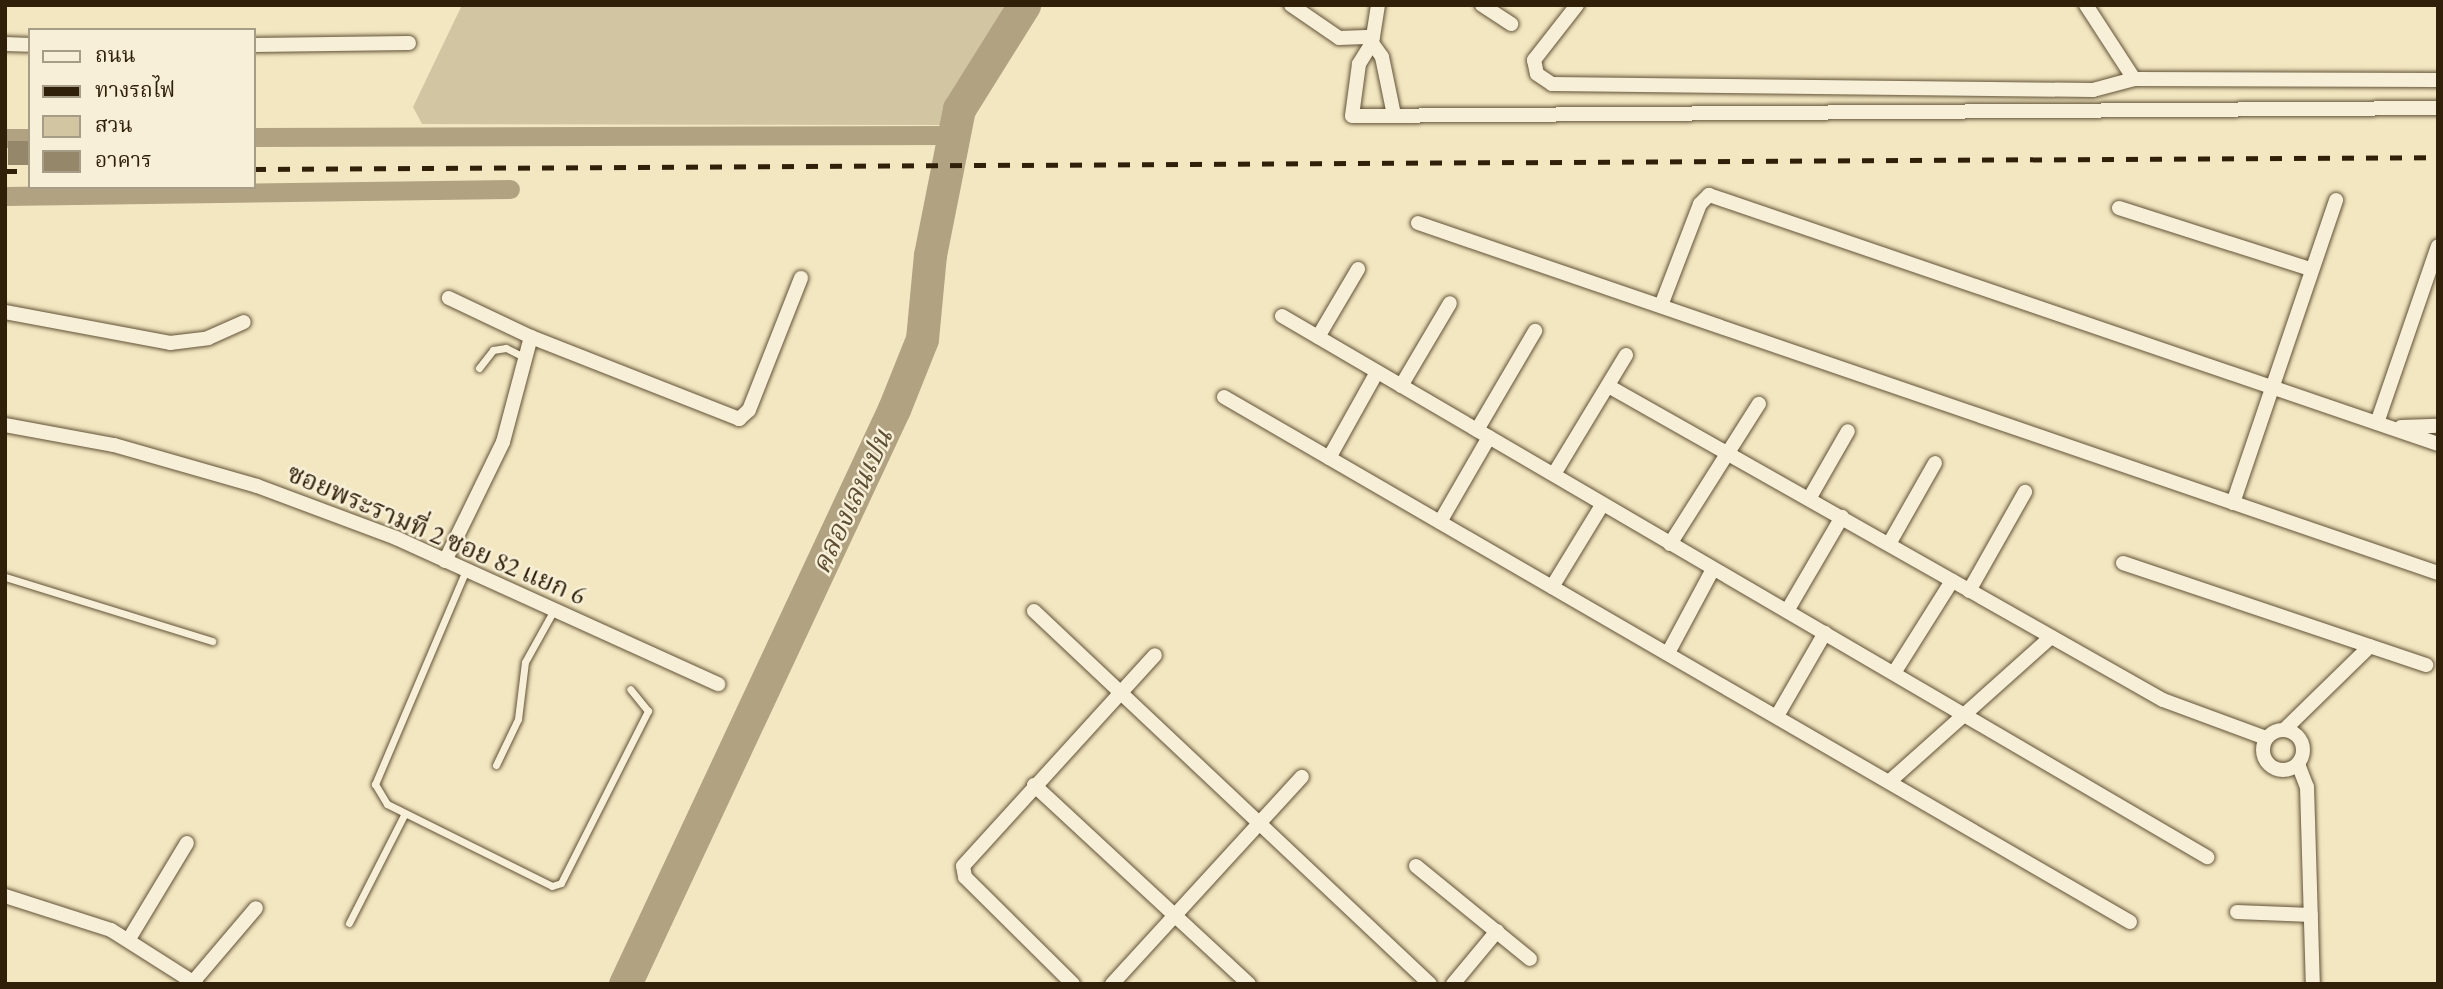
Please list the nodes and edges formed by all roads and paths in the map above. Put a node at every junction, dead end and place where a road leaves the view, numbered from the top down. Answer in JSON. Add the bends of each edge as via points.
{"nodes":[{"id":1,"x":1291,"y":5,"type":"edge"},
{"id":2,"x":1378,"y":5,"type":"edge"},
{"id":3,"x":1482,"y":5,"type":"edge"},
{"id":4,"x":1577,"y":5,"type":"edge"},
{"id":5,"x":2086,"y":5,"type":"edge"},
{"id":6,"x":1511,"y":24,"type":"dead end"},
{"id":7,"x":1372,"y":40,"type":"junction"},
{"id":8,"x":409,"y":43,"type":"dead end"},
{"id":9,"x":5,"y":44,"type":"edge"},
{"id":10,"x":28,"y":45,"type":"edge"},
{"id":11,"x":256,"y":45,"type":"edge"},
{"id":12,"x":2134,"y":79,"type":"junction"},
{"id":13,"x":2438,"y":80,"type":"edge"},
{"id":14,"x":2438,"y":108,"type":"edge"},
{"id":15,"x":1394,"y":116,"type":"junction"},
{"id":16,"x":2336,"y":200,"type":"dead end"},
{"id":17,"x":2119,"y":208,"type":"dead end"},
{"id":18,"x":1418,"y":223,"type":"dead end"},
{"id":19,"x":2438,"y":246,"type":"edge"},
{"id":20,"x":1358,"y":269,"type":"dead end"},
{"id":21,"x":2310,"y":269,"type":"junction"},
{"id":22,"x":802,"y":278,"type":"dead end"},
{"id":23,"x":449,"y":298,"type":"dead end"},
{"id":24,"x":1450,"y":303,"type":"dead end"},
{"id":25,"x":1662,"y":303,"type":"junction"},
{"id":26,"x":5,"y":312,"type":"edge"},
{"id":27,"x":1282,"y":316,"type":"dead end"},
{"id":28,"x":244,"y":323,"type":"dead end"},
{"id":29,"x":1535,"y":331,"type":"dead end"},
{"id":30,"x":531,"y":337,"type":"junction"},
{"id":31,"x":1318,"y":337,"type":"junction"},
{"id":32,"x":1626,"y":355,"type":"dead end"},
{"id":33,"x":528,"y":359,"type":"junction"},
{"id":34,"x":479,"y":368,"type":"dead end"},
{"id":35,"x":1377,"y":372,"type":"junction"},
{"id":36,"x":1401,"y":386,"type":"junction"},
{"id":37,"x":1610,"y":387,"type":"junction"},
{"id":38,"x":2272,"y":387,"type":"junction"},
{"id":39,"x":1224,"y":397,"type":"dead end"},
{"id":40,"x":1759,"y":404,"type":"dead end"},
{"id":41,"x":5,"y":425,"type":"edge"},
{"id":42,"x":2383,"y":425,"type":"junction"},
{"id":43,"x":2438,"y":426,"type":"edge"},
{"id":44,"x":1849,"y":431,"type":"dead end"},
{"id":45,"x":1483,"y":433,"type":"junction"},
{"id":46,"x":2438,"y":444,"type":"edge"},
{"id":47,"x":1730,"y":454,"type":"junction"},
{"id":48,"x":1329,"y":458,"type":"junction"},
{"id":49,"x":1935,"y":463,"type":"dead end"},
{"id":50,"x":1554,"y":474,"type":"junction"},
{"id":51,"x":2025,"y":492,"type":"dead end"},
{"id":52,"x":1810,"y":499,"type":"junction"},
{"id":53,"x":2233,"y":502,"type":"junction"},
{"id":54,"x":1602,"y":505,"type":"junction"},
{"id":55,"x":1842,"y":517,"type":"junction"},
{"id":56,"x":1440,"y":522,"type":"junction"},
{"id":57,"x":1670,"y":544,"type":"junction"},
{"id":58,"x":1889,"y":544,"type":"junction"},
{"id":59,"x":445,"y":561,"type":"junction"},
{"id":60,"x":2123,"y":564,"type":"dead end"},
{"id":61,"x":1713,"y":569,"type":"junction"},
{"id":62,"x":466,"y":570,"type":"junction"},
{"id":63,"x":2438,"y":573,"type":"edge"},
{"id":64,"x":5,"y":577,"type":"edge"},
{"id":65,"x":1952,"y":581,"type":"junction"},
{"id":66,"x":1552,"y":587,"type":"junction"},
{"id":67,"x":1969,"y":591,"type":"junction"},
{"id":68,"x":554,"y":610,"type":"junction"},
{"id":69,"x":1034,"y":611,"type":"dead end"},
{"id":70,"x":1787,"y":611,"type":"junction"},
{"id":71,"x":1825,"y":633,"type":"junction"},
{"id":72,"x":2051,"y":638,"type":"junction"},
{"id":73,"x":212,"y":641,"type":"dead end"},
{"id":74,"x":2370,"y":646,"type":"junction"},
{"id":75,"x":1668,"y":653,"type":"junction"},
{"id":76,"x":1155,"y":655,"type":"dead end"},
{"id":77,"x":2426,"y":665,"type":"dead end"},
{"id":78,"x":1894,"y":673,"type":"junction"},
{"id":79,"x":718,"y":684,"type":"dead end"},
{"id":80,"x":630,"y":689,"type":"dead end"},
{"id":81,"x":1121,"y":692,"type":"junction"},
{"id":82,"x":1966,"y":714,"type":"junction"},
{"id":83,"x":1777,"y":716,"type":"junction"},
{"id":84,"x":2284,"y":730,"type":"junction"},
{"id":85,"x":2266,"y":738,"type":"junction"},
{"id":86,"x":2298,"y":764,"type":"junction"},
{"id":87,"x":496,"y":765,"type":"dead end"},
{"id":88,"x":1301,"y":777,"type":"dead end"},
{"id":89,"x":1890,"y":781,"type":"junction"},
{"id":90,"x":1034,"y":785,"type":"junction"},
{"id":91,"x":405,"y":813,"type":"junction"},
{"id":92,"x":1262,"y":825,"type":"junction"},
{"id":93,"x":187,"y":844,"type":"dead end"},
{"id":94,"x":2207,"y":858,"type":"dead end"},
{"id":95,"x":1416,"y":866,"type":"dead end"},
{"id":96,"x":5,"y":896,"type":"edge"},
{"id":97,"x":256,"y":908,"type":"dead end"},
{"id":98,"x":2237,"y":912,"type":"dead end"},
{"id":99,"x":2311,"y":915,"type":"junction"},
{"id":100,"x":1177,"y":916,"type":"junction"},
{"id":101,"x":2130,"y":922,"type":"dead end"},
{"id":102,"x":349,"y":923,"type":"dead end"},
{"id":103,"x":1497,"y":931,"type":"junction"},
{"id":104,"x":129,"y":939,"type":"junction"},
{"id":105,"x":1531,"y":959,"type":"dead end"},
{"id":106,"x":194,"y":983,"type":"edge"},
{"id":107,"x":1073,"y":984,"type":"edge"},
{"id":108,"x":1112,"y":984,"type":"edge"},
{"id":109,"x":1250,"y":984,"type":"edge"},
{"id":110,"x":1430,"y":984,"type":"edge"},
{"id":111,"x":1453,"y":984,"type":"edge"},
{"id":112,"x":2313,"y":984,"type":"edge"}],
"edges":[{"from":1,"to":7,"type":"street","via":[[1339,38]]},
{"from":2,"to":7,"type":"street"},
{"from":3,"to":6,"type":"street"},
{"from":4,"to":12,"type":"street","via":[[1534,60],[1537,74],[1552,83],[2093,90]]},
{"from":5,"to":12,"type":"street"},
{"from":7,"to":15,"type":"street","via":[[1382,57]]},
{"from":7,"to":15,"type":"street","via":[[1359,64],[1352,116]]},
{"from":8,"to":11,"type":"street"},
{"from":9,"to":10,"type":"street"},
{"from":12,"to":13,"type":"street"},
{"from":14,"to":15,"type":"street"},
{"from":16,"to":21,"type":"street"},
{"from":17,"to":21,"type":"street"},
{"from":18,"to":25,"type":"street"},
{"from":19,"to":42,"type":"street"},
{"from":20,"to":31,"type":"street"},
{"from":21,"to":38,"type":"street"},
{"from":22,"to":30,"type":"street","via":[[749,410],[739,419]]},
{"from":23,"to":30,"type":"street"},
{"from":24,"to":36,"type":"street"},
{"from":25,"to":38,"type":"street","via":[[1700,204],[1709,195]]},
{"from":25,"to":53,"type":"street"},
{"from":26,"to":28,"type":"street","via":[[170,343],[208,338]]},
{"from":27,"to":31,"type":"street"},
{"from":29,"to":45,"type":"street"},
{"from":30,"to":33,"type":"street"},
{"from":31,"to":35,"type":"street"},
{"from":32,"to":37,"type":"street"},
{"from":33,"to":34,"type":"lane","via":[[506,348],[493,349]]},
{"from":33,"to":59,"type":"street","via":[[503,442]]},
{"from":35,"to":36,"type":"street"},
{"from":35,"to":48,"type":"street"},
{"from":36,"to":45,"type":"street"},
{"from":37,"to":47,"type":"street"},
{"from":37,"to":50,"type":"street"},
{"from":38,"to":42,"type":"street"},
{"from":38,"to":53,"type":"street"},
{"from":39,"to":48,"type":"street"},
{"from":40,"to":47,"type":"street"},
{"from":41,"to":59,"type":"street","name":"ซอยพระรามที่ 2 ซอย 82 แยก 6","via":[[114,445],[257,486]]},
{"from":42,"to":43,"type":"street"},
{"from":42,"to":46,"type":"street"},
{"from":44,"to":52,"type":"street"},
{"from":45,"to":50,"type":"street"},
{"from":45,"to":56,"type":"street"},
{"from":47,"to":52,"type":"street"},
{"from":47,"to":57,"type":"street"},
{"from":48,"to":56,"type":"street"},
{"from":49,"to":58,"type":"street"},
{"from":50,"to":54,"type":"street"},
{"from":51,"to":67,"type":"street"},
{"from":52,"to":55,"type":"street"},
{"from":53,"to":63,"type":"street"},
{"from":54,"to":57,"type":"street"},
{"from":54,"to":66,"type":"street"},
{"from":55,"to":58,"type":"street"},
{"from":55,"to":70,"type":"street"},
{"from":56,"to":66,"type":"street"},
{"from":57,"to":61,"type":"street"},
{"from":58,"to":65,"type":"street"},
{"from":59,"to":62,"type":"street","name":"ซอยพระรามที่ 2 ซอย 82 แยก 6"},
{"from":60,"to":74,"type":"street"},
{"from":61,"to":70,"type":"street"},
{"from":61,"to":75,"type":"street"},
{"from":62,"to":68,"type":"street","name":"ซอยพระรามที่ 2 ซอย 82 แยก 6"},
{"from":62,"to":91,"type":"lane","via":[[375,784],[387,804]]},
{"from":64,"to":73,"type":"lane"},
{"from":65,"to":67,"type":"street"},
{"from":65,"to":78,"type":"street"},
{"from":66,"to":75,"type":"street"},
{"from":67,"to":72,"type":"street"},
{"from":68,"to":79,"type":"street","name":"ซอยพระรามที่ 2 ซอย 82 แยก 6"},
{"from":68,"to":87,"type":"lane","via":[[525,662],[518,719]]},
{"from":69,"to":81,"type":"street"},
{"from":70,"to":71,"type":"street"},
{"from":71,"to":78,"type":"street"},
{"from":71,"to":83,"type":"street"},
{"from":72,"to":82,"type":"street"},
{"from":72,"to":85,"type":"street","via":[[2180,708]]},
{"from":74,"to":77,"type":"street"},
{"from":74,"to":84,"type":"street"},
{"from":75,"to":83,"type":"street"},
{"from":76,"to":81,"type":"street"},
{"from":78,"to":82,"type":"street"},
{"from":80,"to":91,"type":"lane","via":[[648,711],[561,883],[552,886]]},
{"from":81,"to":90,"type":"street"},
{"from":81,"to":92,"type":"street"},
{"from":82,"to":89,"type":"street"},
{"from":82,"to":94,"type":"street"},
{"from":83,"to":89,"type":"street"},
{"from":84,"to":85,"type":"street"},
{"from":84,"to":86,"type":"street","via":[[2299,738]]},
{"from":85,"to":86,"type":"street","via":[[2263,752],[2269,765],[2282,771]]},
{"from":86,"to":99,"type":"street","via":[[2307,788]]},
{"from":88,"to":92,"type":"street"},
{"from":89,"to":101,"type":"street"},
{"from":90,"to":100,"type":"street"},
{"from":90,"to":107,"type":"street","via":[[962,872]]},
{"from":91,"to":102,"type":"lane"},
{"from":92,"to":100,"type":"street"},
{"from":92,"to":110,"type":"street"},
{"from":93,"to":104,"type":"street"},
{"from":95,"to":103,"type":"street"},
{"from":96,"to":104,"type":"street"},
{"from":97,"to":106,"type":"street"},
{"from":98,"to":99,"type":"street"},
{"from":99,"to":112,"type":"street"},
{"from":100,"to":108,"type":"street"},
{"from":100,"to":109,"type":"street"},
{"from":103,"to":105,"type":"street"},
{"from":103,"to":111,"type":"street"},
{"from":104,"to":106,"type":"street"}]}
